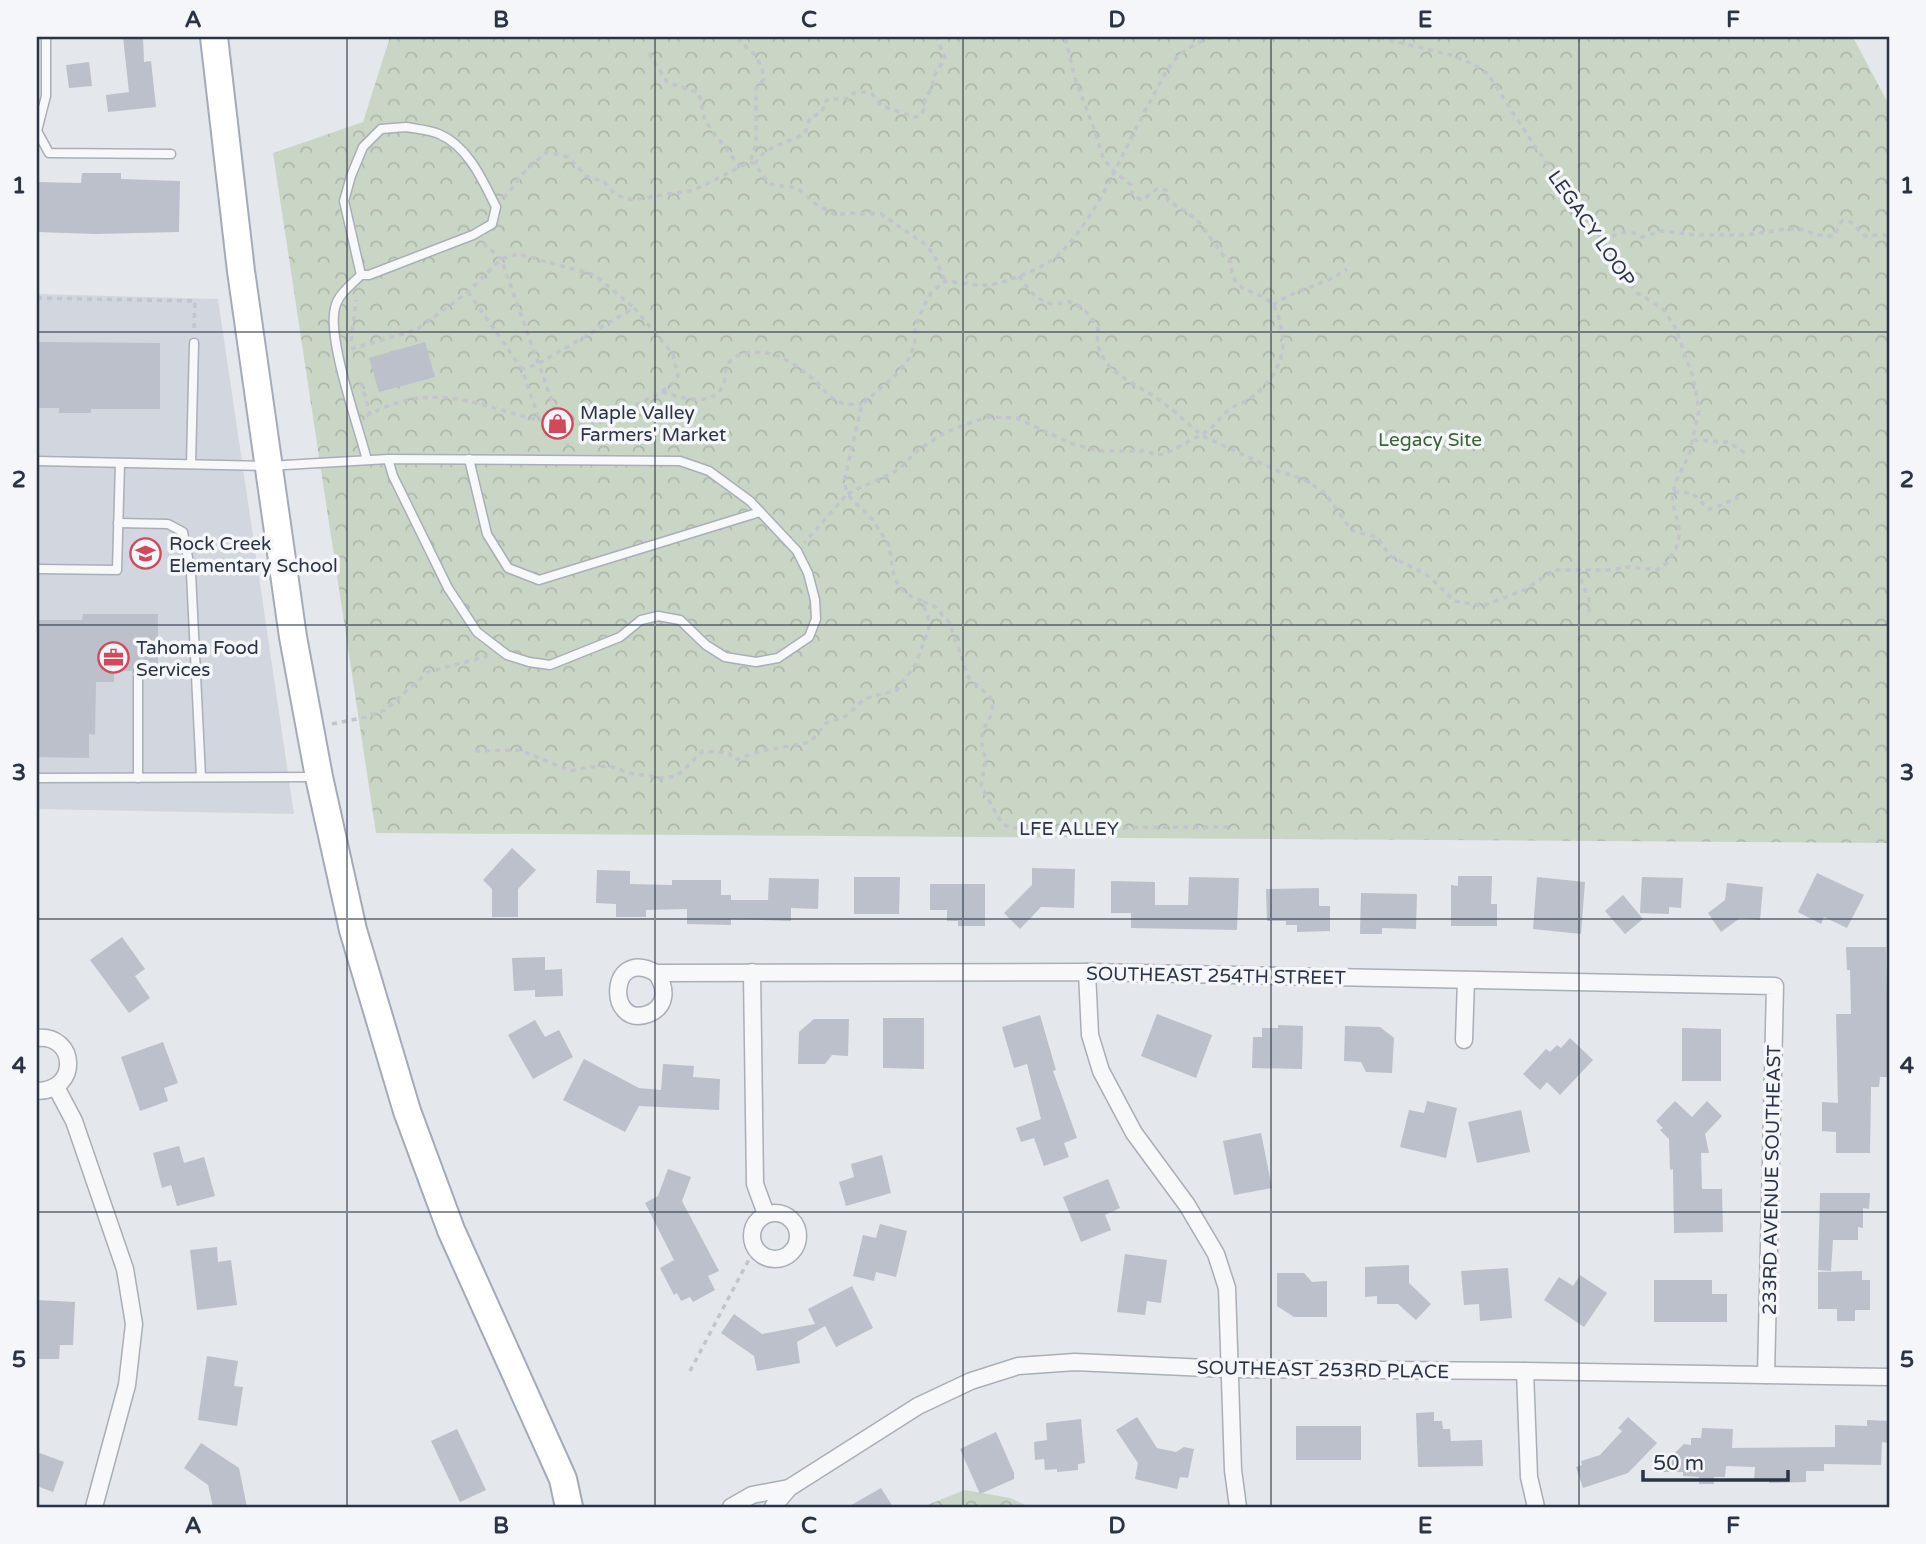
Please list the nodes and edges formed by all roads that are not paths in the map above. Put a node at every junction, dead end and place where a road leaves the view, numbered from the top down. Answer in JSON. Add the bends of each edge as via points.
{"nodes":[{"id":1,"x":46,"y":37,"type":"edge"},
{"id":2,"x":214,"y":37,"type":"edge"},
{"id":3,"x":37,"y":131,"type":"edge"},
{"id":4,"x":171,"y":154,"type":"dead end"},
{"id":5,"x":361,"y":275,"type":"junction"},
{"id":6,"x":194,"y":343,"type":"road end"},
{"id":7,"x":388,"y":459,"type":"junction"},
{"id":8,"x":469,"y":459,"type":"junction"},
{"id":9,"x":367,"y":460,"type":"junction"},
{"id":10,"x":37,"y":461,"type":"edge"},
{"id":11,"x":120,"y":463,"type":"junction"},
{"id":12,"x":191,"y":464,"type":"junction"},
{"id":13,"x":268,"y":466,"type":"junction"},
{"id":14,"x":760,"y":512,"type":"junction"},
{"id":15,"x":118,"y":523,"type":"junction"},
{"id":16,"x":37,"y":569,"type":"edge"},
{"id":17,"x":138,"y":671,"type":"dead end"},
{"id":18,"x":201,"y":777,"type":"junction"},
{"id":19,"x":320,"y":777,"type":"junction"},
{"id":20,"x":37,"y":778,"type":"edge"},
{"id":21,"x":138,"y":778,"type":"junction"},
{"id":22,"x":752,"y":972,"type":"junction"},
{"id":23,"x":1087,"y":972,"type":"junction"},
{"id":24,"x":656,"y":974,"type":"dead end"},
{"id":25,"x":1466,"y":979,"type":"junction"},
{"id":26,"x":1775,"y":986,"type":"joint"},
{"id":27,"x":37,"y":1038,"type":"edge"},
{"id":28,"x":1464,"y":1040,"type":"dead end"},
{"id":29,"x":56,"y":1087,"type":"junction"},
{"id":30,"x":37,"y":1091,"type":"edge"},
{"id":31,"x":766,"y":1214,"type":"junction"},
{"id":32,"x":1229,"y":1369,"type":"junction"},
{"id":33,"x":1525,"y":1371,"type":"junction"},
{"id":34,"x":1766,"y":1375,"type":"junction"},
{"id":35,"x":1889,"y":1377,"type":"edge"},
{"id":36,"x":563,"y":1479,"type":"junction"},
{"id":37,"x":789,"y":1488,"type":"junction"},
{"id":38,"x":94,"y":1507,"type":"edge"},
{"id":39,"x":569,"y":1507,"type":"edge"},
{"id":40,"x":586,"y":1507,"type":"edge"},
{"id":41,"x":730,"y":1507,"type":"edge"},
{"id":42,"x":773,"y":1507,"type":"edge"},
{"id":43,"x":1238,"y":1507,"type":"edge"},
{"id":44,"x":1536,"y":1507,"type":"edge"}],
"edges":[{"from":1,"to":3,"type":"lane","via":[[46,96]]},
{"from":2,"to":13,"type":"main road"},
{"from":3,"to":4,"type":"lane","via":[[49,153]]},
{"from":5,"to":5,"type":"lane","via":[[492,224],[496,207],[457,144],[439,134],[406,127],[382,129],[363,147],[344,201]]},
{"from":5,"to":9,"type":"lane","via":[[339,297],[332,332]]},
{"from":6,"to":12,"type":"lane"},
{"from":7,"to":8,"type":"lane"},
{"from":7,"to":9,"type":"lane"},
{"from":7,"to":14,"type":"lane","via":[[448,588],[477,632],[507,655],[550,665],[658,616],[680,620],[725,657],[756,662],[778,658],[809,637],[816,619],[808,573],[797,551]]},
{"from":8,"to":14,"type":"lane","via":[[680,461],[709,471]]},
{"from":8,"to":14,"type":"lane","via":[[487,534],[508,568],[539,580]]},
{"from":9,"to":13,"type":"lane"},
{"from":10,"to":11,"type":"lane"},
{"from":11,"to":12,"type":"lane"},
{"from":11,"to":15,"type":"lane"},
{"from":12,"to":13,"type":"lane"},
{"from":13,"to":19,"type":"main road","via":[[293,637]]},
{"from":15,"to":16,"type":"lane","via":[[117,570]]},
{"from":15,"to":18,"type":"lane","via":[[168,524],[183,532],[191,573]]},
{"from":17,"to":21,"type":"lane"},
{"from":18,"to":19,"type":"lane"},
{"from":18,"to":21,"type":"lane"},
{"from":19,"to":36,"type":"main road","via":[[353,930],[407,1111],[451,1230]]},
{"from":20,"to":21,"type":"lane"},
{"from":22,"to":23,"type":"street","name":"SOUTHEAST 254TH STREET"},
{"from":22,"to":24,"type":"street","name":"SOUTHEAST 254TH STREET"},
{"from":22,"to":31,"type":"street","via":[[755,1184]]},
{"from":23,"to":25,"type":"street","name":"SOUTHEAST 254TH STREET"},
{"from":23,"to":32,"type":"street","via":[[1090,1035],[1101,1071],[1134,1133],[1216,1254],[1227,1288]]},
{"from":25,"to":26,"type":"street","name":"SOUTHEAST 254TH STREET"},
{"from":25,"to":28,"type":"street"},
{"from":26,"to":34,"type":"street","name":"233RD AVENUE SOUTHEAST"},
{"from":27,"to":29,"type":"street","via":[[58,1043],[67,1057],[67,1074]]},
{"from":29,"to":30,"type":"street"},
{"from":29,"to":38,"type":"street","via":[[74,1121],[125,1269],[134,1324],[127,1385]]},
{"from":31,"to":31,"type":"street","via":[[753,1227],[755,1248],[774,1260],[791,1254],[797,1246],[797,1228],[792,1220]]},
{"from":32,"to":33,"type":"street","name":"SOUTHEAST 253RD PLACE"},
{"from":32,"to":37,"type":"street","name":"SOUTHEAST 253RD PLACE","via":[[1075,1362],[1018,1366],[971,1381],[918,1406]]},
{"from":32,"to":43,"type":"street"},
{"from":33,"to":34,"type":"street","name":"SOUTHEAST 253RD PLACE"},
{"from":33,"to":44,"type":"street","via":[[1529,1477]]},
{"from":34,"to":35,"type":"street","name":"SOUTHEAST 253RD PLACE"},
{"from":36,"to":39,"type":"main road"},
{"from":36,"to":40,"type":"main road"},
{"from":37,"to":41,"type":"street","name":"SOUTHEAST 253RD PLACE","via":[[752,1495]]},
{"from":37,"to":42,"type":"street","name":"SOUTHEAST 253RD PLACE"}]}
